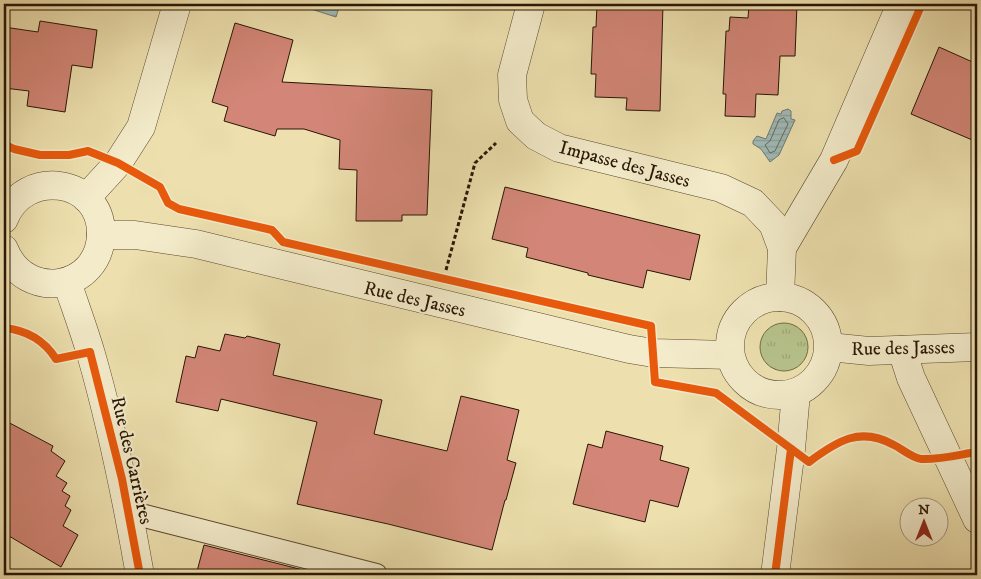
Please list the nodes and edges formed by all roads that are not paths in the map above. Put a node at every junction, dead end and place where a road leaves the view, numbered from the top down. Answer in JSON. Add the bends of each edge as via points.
{"nodes":[{"id":1,"x":177,"y":4,"type":"edge"},
{"id":2,"x":531,"y":4,"type":"edge"},
{"id":3,"x":901,"y":4,"type":"edge"},
{"id":4,"x":86,"y":198,"type":"junction"},
{"id":5,"x":5,"y":212,"type":"edge"},
{"id":6,"x":101,"y":235,"type":"junction"},
{"id":7,"x":782,"y":248,"type":"junction"},
{"id":8,"x":7,"y":263,"type":"edge"},
{"id":9,"x":66,"y":282,"type":"junction"},
{"id":10,"x":780,"y":297,"type":"junction"},
{"id":11,"x":828,"y":347,"type":"junction"},
{"id":12,"x":977,"y":347,"type":"edge"},
{"id":13,"x":902,"y":350,"type":"junction"},
{"id":14,"x":730,"y":355,"type":"junction"},
{"id":15,"x":796,"y":393,"type":"junction"},
{"id":16,"x":129,"y":512,"type":"junction"},
{"id":17,"x":977,"y":519,"type":"edge"},
{"id":18,"x":140,"y":575,"type":"edge"},
{"id":19,"x":376,"y":575,"type":"edge"},
{"id":20,"x":774,"y":575,"type":"edge"}],
"edges":[{"from":1,"to":4,"type":"street","via":[[141,127],[118,163]]},
{"from":2,"to":7,"type":"street","name":"Impasse des Jasses","via":[[512,75],[513,100],[520,121],[536,136],[559,148],[720,188],[753,204],[773,224]]},
{"from":3,"to":7,"type":"street","via":[[834,160]]},
{"from":4,"to":5,"type":"street","via":[[63,186],[37,186],[14,200]]},
{"from":4,"to":6,"type":"street","via":[[98,215]]},
{"from":6,"to":9,"type":"street","via":[[91,264]]},
{"from":6,"to":14,"type":"street","name":"Rue des Jasses","via":[[135,235],[196,244],[629,349],[653,353]]},
{"from":7,"to":10,"type":"street","name":"Impasse des Jasses"},
{"from":8,"to":9,"type":"street","via":[[25,277],[38,282]]},
{"from":9,"to":16,"type":"street","name":"Rue des Carrières","via":[[92,360]]},
{"from":10,"to":11,"type":"street","name":"Rue des Jasses","via":[[798,300],[812,309],[825,328]]},
{"from":10,"to":14,"type":"street","name":"Rue des Jasses","via":[[757,302],[741,314],[731,332]]},
{"from":11,"to":13,"type":"street","name":"Rue des Jasses"},
{"from":11,"to":15,"type":"street","name":"Rue des Jasses","via":[[824,368],[812,384]]},
{"from":12,"to":13,"type":"street","name":"Rue des Jasses"},
{"from":13,"to":17,"type":"street","via":[[911,378]]},
{"from":14,"to":15,"type":"street","via":[[742,379],[758,391],[777,396]]},
{"from":15,"to":20,"type":"street"},
{"from":16,"to":18,"type":"street","name":"Rue des Carrières"},
{"from":16,"to":19,"type":"lane"}]}
